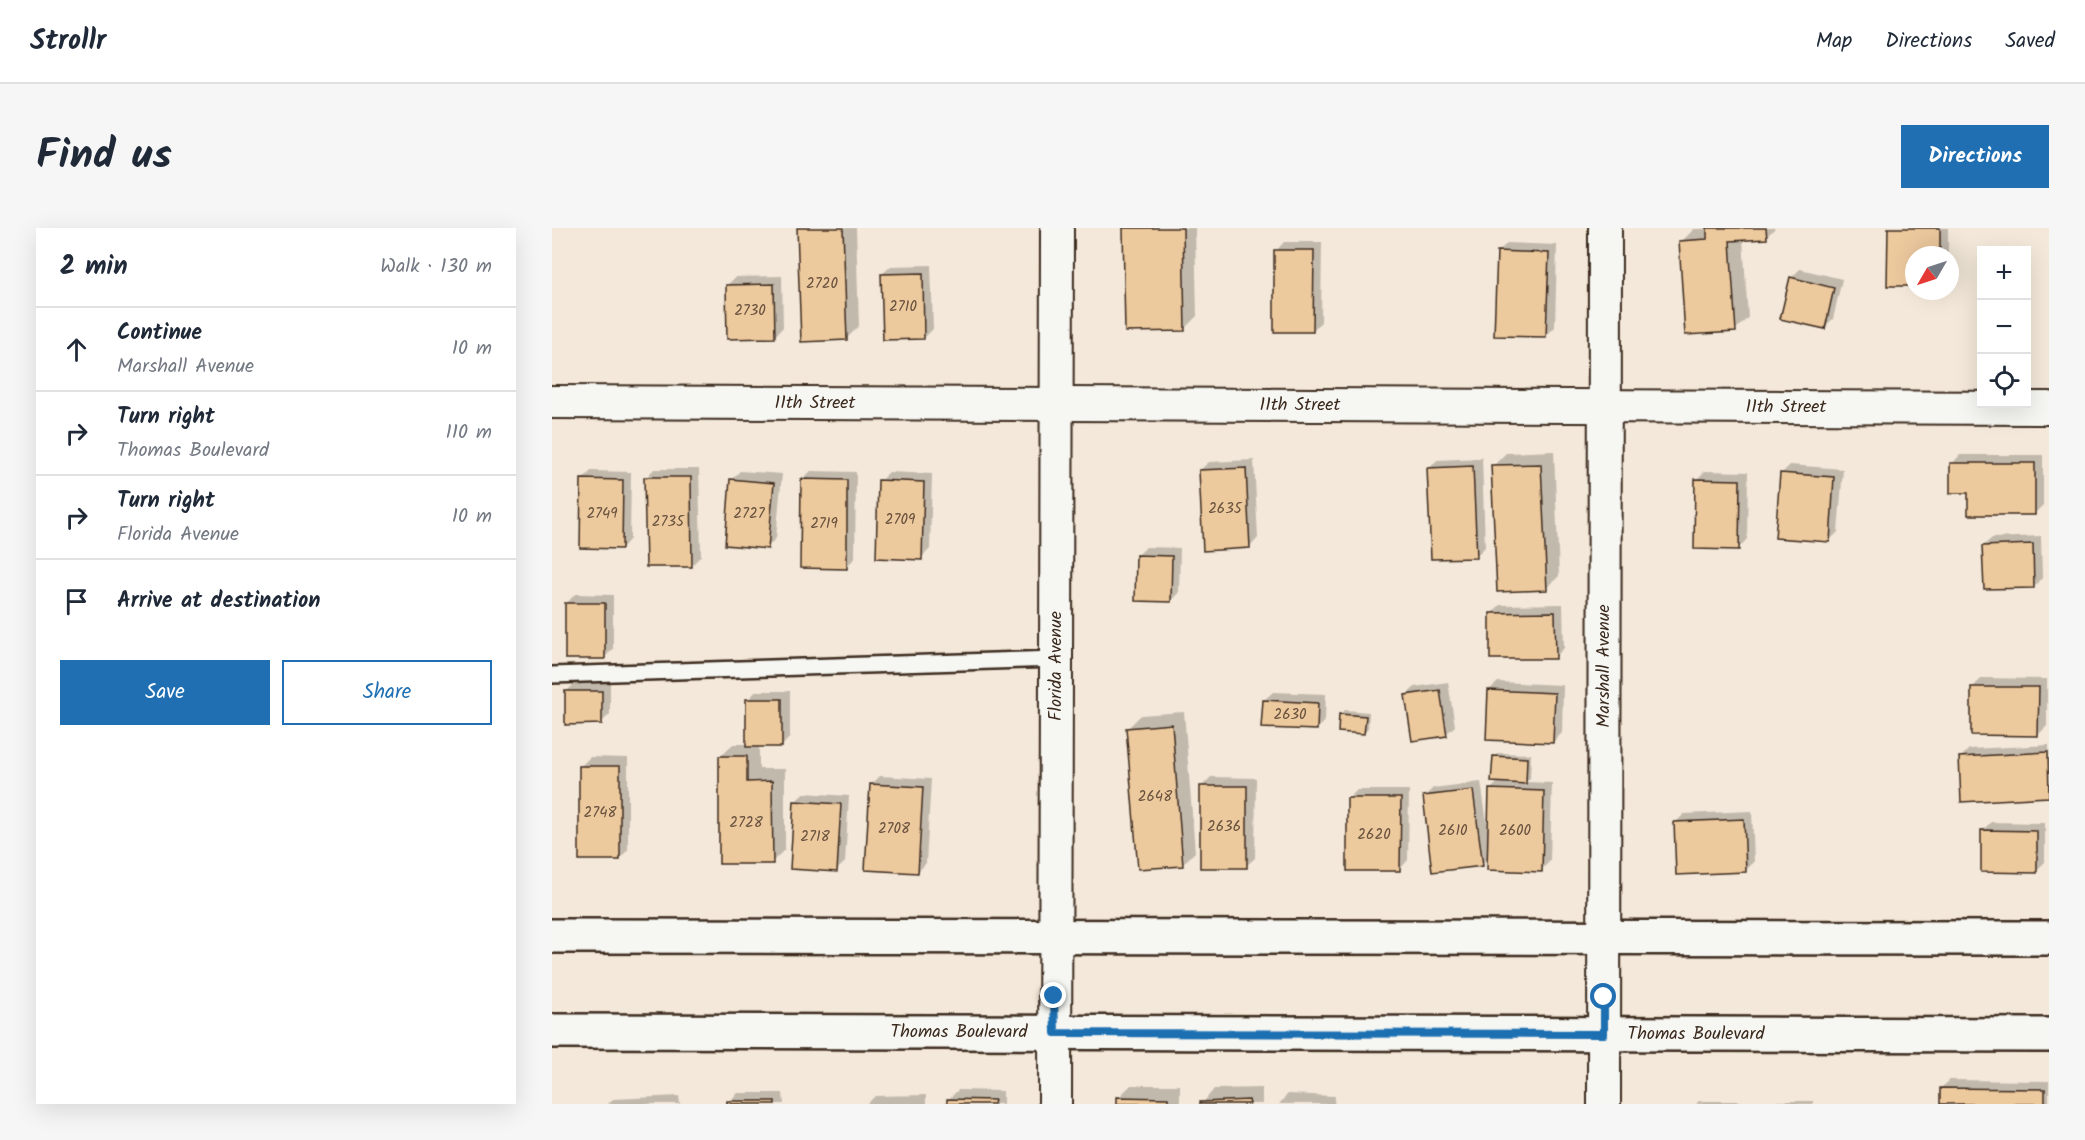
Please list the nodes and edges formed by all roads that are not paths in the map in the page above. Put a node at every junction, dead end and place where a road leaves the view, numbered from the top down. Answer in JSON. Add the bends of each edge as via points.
{"nodes":[{"id":1,"x":1057,"y":228,"type":"edge"},
{"id":2,"x":1605,"y":228,"type":"edge"},
{"id":3,"x":552,"y":402,"type":"edge"},
{"id":4,"x":1056,"y":405,"type":"junction"},
{"id":5,"x":1605,"y":406,"type":"junction"},
{"id":6,"x":2049,"y":408,"type":"edge"},
{"id":7,"x":1056,"y":659,"type":"junction"},
{"id":8,"x":552,"y":675,"type":"edge"},
{"id":9,"x":552,"y":936,"type":"edge"},
{"id":10,"x":1055,"y":937,"type":"junction"},
{"id":11,"x":1604,"y":938,"type":"junction"},
{"id":12,"x":2049,"y":938,"type":"edge"},
{"id":13,"x":552,"y":1031,"type":"edge"},
{"id":14,"x":1055,"y":1033,"type":"junction"},
{"id":15,"x":1604,"y":1034,"type":"junction"},
{"id":16,"x":2049,"y":1035,"type":"edge"},
{"id":17,"x":1054,"y":1104,"type":"edge"},
{"id":18,"x":1604,"y":1104,"type":"edge"}],
"edges":[{"from":1,"to":4,"type":"street","name":"Florida Avenue"},
{"from":2,"to":5,"type":"street","name":"Marshall Avenue"},
{"from":3,"to":4,"type":"street","name":"11th Street"},
{"from":4,"to":5,"type":"street","name":"11th Street"},
{"from":4,"to":7,"type":"street","name":"Florida Avenue"},
{"from":5,"to":6,"type":"street","name":"11th Street"},
{"from":5,"to":11,"type":"street","name":"Marshall Avenue"},
{"from":7,"to":8,"type":"lane"},
{"from":7,"to":10,"type":"street","name":"Florida Avenue"},
{"from":9,"to":10,"type":"main road"},
{"from":10,"to":11,"type":"main road"},
{"from":10,"to":14,"type":"street","name":"Florida Avenue"},
{"from":11,"to":12,"type":"main road"},
{"from":11,"to":15,"type":"street","name":"Marshall Avenue"},
{"from":13,"to":14,"type":"main road","name":"Thomas Boulevard"},
{"from":14,"to":15,"type":"main road","name":"Thomas Boulevard"},
{"from":14,"to":17,"type":"street","name":"Florida Avenue"},
{"from":15,"to":16,"type":"main road","name":"Thomas Boulevard"},
{"from":15,"to":18,"type":"street","name":"Marshall Avenue"}]}
